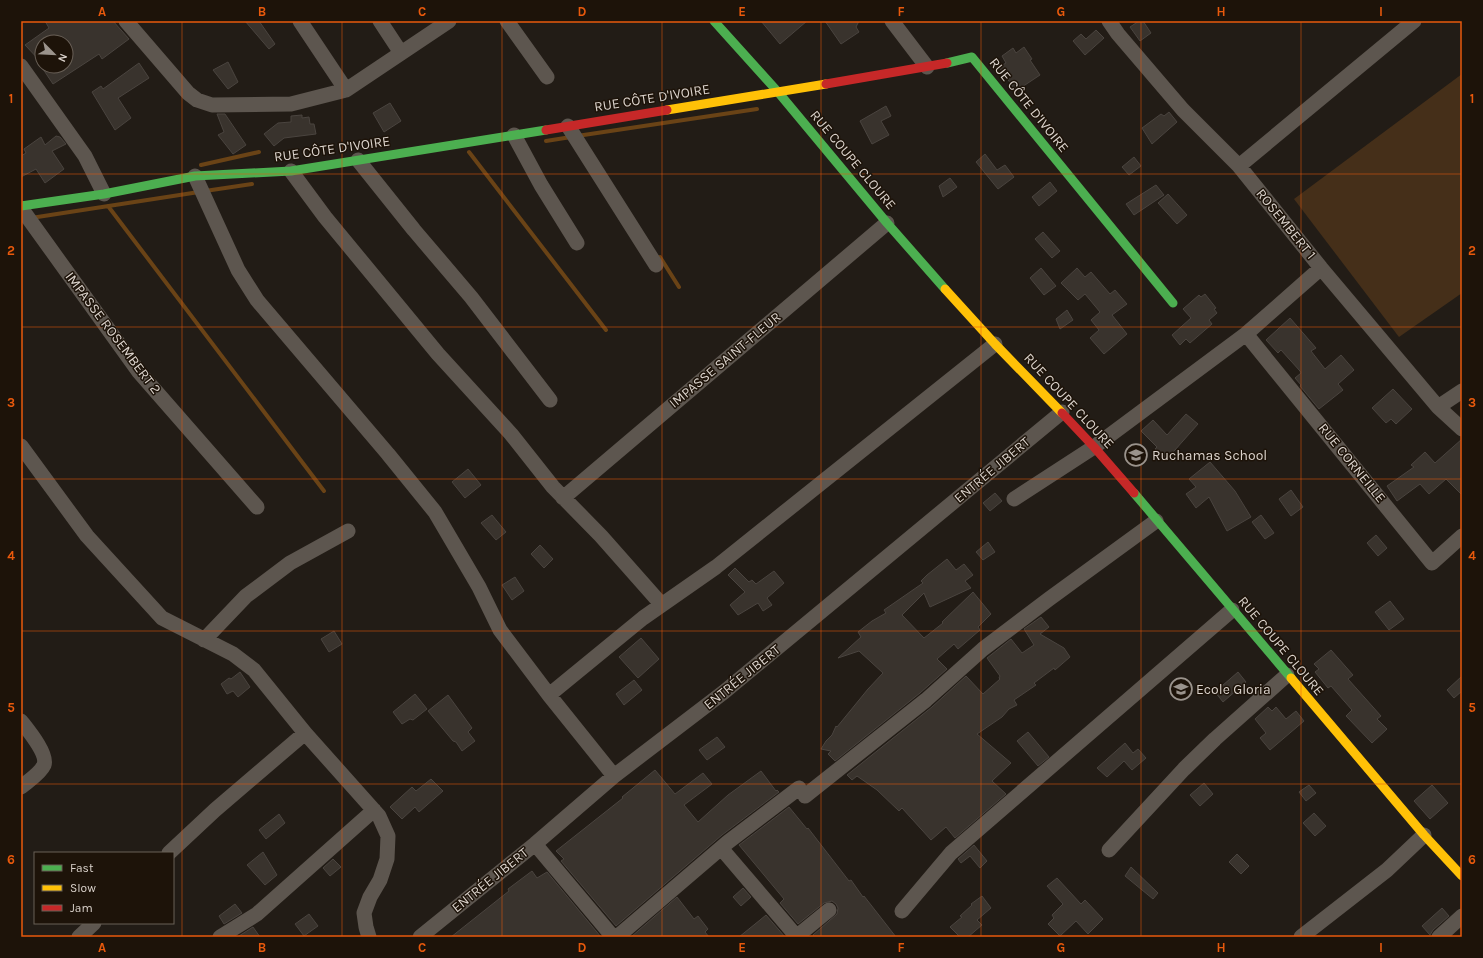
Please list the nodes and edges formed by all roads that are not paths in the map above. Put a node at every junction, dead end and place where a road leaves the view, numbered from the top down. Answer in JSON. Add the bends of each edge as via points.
{"nodes":[{"id":1,"x":126,"y":21,"type":"edge"},
{"id":2,"x":300,"y":21,"type":"edge"},
{"id":3,"x":380,"y":21,"type":"edge"},
{"id":4,"x":449,"y":21,"type":"edge"},
{"id":5,"x":507,"y":21,"type":"edge"},
{"id":6,"x":714,"y":21,"type":"edge"},
{"id":7,"x":892,"y":21,"type":"edge"},
{"id":8,"x":1109,"y":21,"type":"edge"},
{"id":9,"x":1414,"y":21,"type":"edge"},
{"id":10,"x":402,"y":53,"type":"junction"},
{"id":11,"x":21,"y":66,"type":"edge"},
{"id":12,"x":928,"y":67,"type":"junction"},
{"id":13,"x":547,"y":77,"type":"dead end"},
{"id":14,"x":346,"y":90,"type":"junction"},
{"id":15,"x":778,"y":92,"type":"junction"},
{"id":16,"x":568,"y":126,"type":"junction"},
{"id":17,"x":514,"y":135,"type":"junction"},
{"id":18,"x":358,"y":160,"type":"junction"},
{"id":19,"x":1239,"y":166,"type":"junction"},
{"id":20,"x":291,"y":171,"type":"junction"},
{"id":21,"x":195,"y":176,"type":"junction"},
{"id":22,"x":104,"y":194,"type":"junction"},
{"id":23,"x":21,"y":207,"type":"edge"},
{"id":24,"x":887,"y":223,"type":"junction"},
{"id":25,"x":577,"y":243,"type":"dead end"},
{"id":26,"x":656,"y":265,"type":"dead end"},
{"id":27,"x":1321,"y":268,"type":"junction"},
{"id":28,"x":1173,"y":303,"type":"dead end"},
{"id":29,"x":1246,"y":334,"type":"junction"},
{"id":30,"x":995,"y":344,"type":"junction"},
{"id":31,"x":1462,"y":391,"type":"edge"},
{"id":32,"x":550,"y":400,"type":"dead end"},
{"id":33,"x":1438,"y":406,"type":"junction"},
{"id":34,"x":1062,"y":412,"type":"junction"},
{"id":35,"x":1462,"y":429,"type":"edge"},
{"id":36,"x":21,"y":446,"type":"edge"},
{"id":37,"x":1094,"y":447,"type":"junction"},
{"id":38,"x":563,"y":498,"type":"junction"},
{"id":39,"x":1014,"y":499,"type":"dead end"},
{"id":40,"x":257,"y":507,"type":"dead end"},
{"id":41,"x":1156,"y":521,"type":"junction"},
{"id":42,"x":348,"y":531,"type":"dead end"},
{"id":43,"x":1462,"y":536,"type":"edge"},
{"id":44,"x":662,"y":605,"type":"junction"},
{"id":45,"x":1232,"y":610,"type":"junction"},
{"id":46,"x":204,"y":640,"type":"junction"},
{"id":47,"x":1287,"y":674,"type":"junction"},
{"id":48,"x":549,"y":695,"type":"junction"},
{"id":49,"x":21,"y":721,"type":"edge"},
{"id":50,"x":305,"y":733,"type":"junction"},
{"id":51,"x":614,"y":776,"type":"junction"},
{"id":52,"x":21,"y":787,"type":"edge"},
{"id":53,"x":374,"y":810,"type":"junction"},
{"id":54,"x":1424,"y":835,"type":"junction"},
{"id":55,"x":535,"y":844,"type":"junction"},
{"id":56,"x":721,"y":848,"type":"junction"},
{"id":57,"x":1109,"y":850,"type":"dead end"},
{"id":58,"x":169,"y":852,"type":"edge"},
{"id":59,"x":1462,"y":876,"type":"edge"},
{"id":60,"x":829,"y":910,"type":"dead end"},
{"id":61,"x":902,"y":911,"type":"dead end"},
{"id":62,"x":1462,"y":916,"type":"edge"},
{"id":63,"x":93,"y":924,"type":"edge"},
{"id":64,"x":79,"y":937,"type":"edge"},
{"id":65,"x":220,"y":937,"type":"edge"},
{"id":66,"x":369,"y":937,"type":"edge"},
{"id":67,"x":420,"y":937,"type":"edge"},
{"id":68,"x":613,"y":937,"type":"edge"},
{"id":69,"x":617,"y":937,"type":"edge"},
{"id":70,"x":797,"y":937,"type":"edge"},
{"id":71,"x":1301,"y":937,"type":"edge"},
{"id":72,"x":1439,"y":937,"type":"edge"}],
"edges":[{"from":1,"to":14,"type":"street","via":[[188,93],[197,100],[212,105],[291,104]]},
{"from":2,"to":14,"type":"street"},
{"from":3,"to":10,"type":"street"},
{"from":4,"to":10,"type":"street"},
{"from":5,"to":13,"type":"street"},
{"from":6,"to":15,"type":"street","name":"RUE COUPE CLOURE"},
{"from":7,"to":12,"type":"street"},
{"from":8,"to":19,"type":"street","name":"ROSEMBERT 1","via":[[1182,110]]},
{"from":9,"to":19,"type":"street"},
{"from":10,"to":14,"type":"street"},
{"from":11,"to":22,"type":"street","via":[[85,156]]},
{"from":12,"to":15,"type":"street","name":"RUE CÔTE D'IVOIRE"},
{"from":12,"to":28,"type":"street","name":"RUE CÔTE D'IVOIRE","via":[[972,57]]},
{"from":15,"to":16,"type":"street","name":"RUE CÔTE D'IVOIRE"},
{"from":15,"to":24,"type":"street","name":"RUE COUPE CLOURE"},
{"from":16,"to":17,"type":"street","name":"RUE CÔTE D'IVOIRE"},
{"from":16,"to":26,"type":"street"},
{"from":17,"to":18,"type":"street","name":"RUE CÔTE D'IVOIRE"},
{"from":17,"to":25,"type":"street"},
{"from":18,"to":20,"type":"street","name":"RUE CÔTE D'IVOIRE"},
{"from":18,"to":32,"type":"street","via":[[471,297]]},
{"from":19,"to":27,"type":"street","name":"ROSEMBERT 1"},
{"from":20,"to":21,"type":"street","name":"RUE CÔTE D'IVOIRE"},
{"from":20,"to":38,"type":"street","via":[[325,217],[438,354],[511,434]]},
{"from":21,"to":22,"type":"street","name":"RUE CÔTE D'IVOIRE"},
{"from":21,"to":48,"type":"street","via":[[238,270],[258,300],[435,512],[479,587],[500,630]]},
{"from":22,"to":23,"type":"street","name":"RUE CÔTE D'IVOIRE"},
{"from":23,"to":40,"type":"street","name":"IMPASSE ROSEMBERT 2","via":[[139,372]]},
{"from":24,"to":30,"type":"street","name":"RUE COUPE CLOURE"},
{"from":24,"to":38,"type":"street","name":"IMPASSE SAINT-FLEUR"},
{"from":27,"to":29,"type":"street"},
{"from":27,"to":33,"type":"street","name":"ROSEMBERT 1"},
{"from":29,"to":37,"type":"street"},
{"from":29,"to":43,"type":"street","name":"RUE CORNEILLE","via":[[1432,562]]},
{"from":30,"to":34,"type":"street","name":"RUE COUPE CLOURE"},
{"from":30,"to":44,"type":"street","via":[[716,567]]},
{"from":31,"to":33,"type":"street"},
{"from":33,"to":35,"type":"street","name":"ROSEMBERT 1"},
{"from":34,"to":37,"type":"street","name":"RUE COUPE CLOURE"},
{"from":34,"to":51,"type":"street","name":"ENTRÉE JIBERT","via":[[724,692]]},
{"from":36,"to":46,"type":"street","via":[[87,536],[162,618]]},
{"from":37,"to":39,"type":"street"},
{"from":37,"to":41,"type":"street","name":"RUE COUPE CLOURE"},
{"from":38,"to":44,"type":"street"},
{"from":41,"to":45,"type":"street","name":"RUE COUPE CLOURE"},
{"from":41,"to":56,"type":"street","via":[[983,649],[926,700],[802,792]]},
{"from":42,"to":46,"type":"street","via":[[290,563],[246,596]]},
{"from":44,"to":48,"type":"street"},
{"from":45,"to":47,"type":"street","name":"RUE COUPE CLOURE"},
{"from":45,"to":61,"type":"street","via":[[951,853]]},
{"from":46,"to":50,"type":"street","via":[[233,654],[254,670]]},
{"from":47,"to":54,"type":"street","name":"RUE COUPE CLOURE"},
{"from":47,"to":57,"type":"street","via":[[1210,744]]},
{"from":48,"to":51,"type":"street"},
{"from":49,"to":52,"type":"street","via":[[45,760],[40,772]]},
{"from":50,"to":53,"type":"street"},
{"from":50,"to":58,"type":"street"},
{"from":51,"to":55,"type":"street","name":"ENTRÉE JIBERT"},
{"from":53,"to":65,"type":"street","via":[[257,914]]},
{"from":53,"to":66,"type":"street","via":[[388,836],[387,859],[364,913]]},
{"from":54,"to":59,"type":"street","name":"RUE COUPE CLOURE"},
{"from":54,"to":71,"type":"street","via":[[1387,870]]},
{"from":55,"to":67,"type":"street","name":"ENTRÉE JIBERT"},
{"from":55,"to":68,"type":"street"},
{"from":56,"to":69,"type":"street"},
{"from":56,"to":70,"type":"street"},
{"from":60,"to":70,"type":"street"},
{"from":62,"to":72,"type":"street"},
{"from":63,"to":64,"type":"street"}]}
